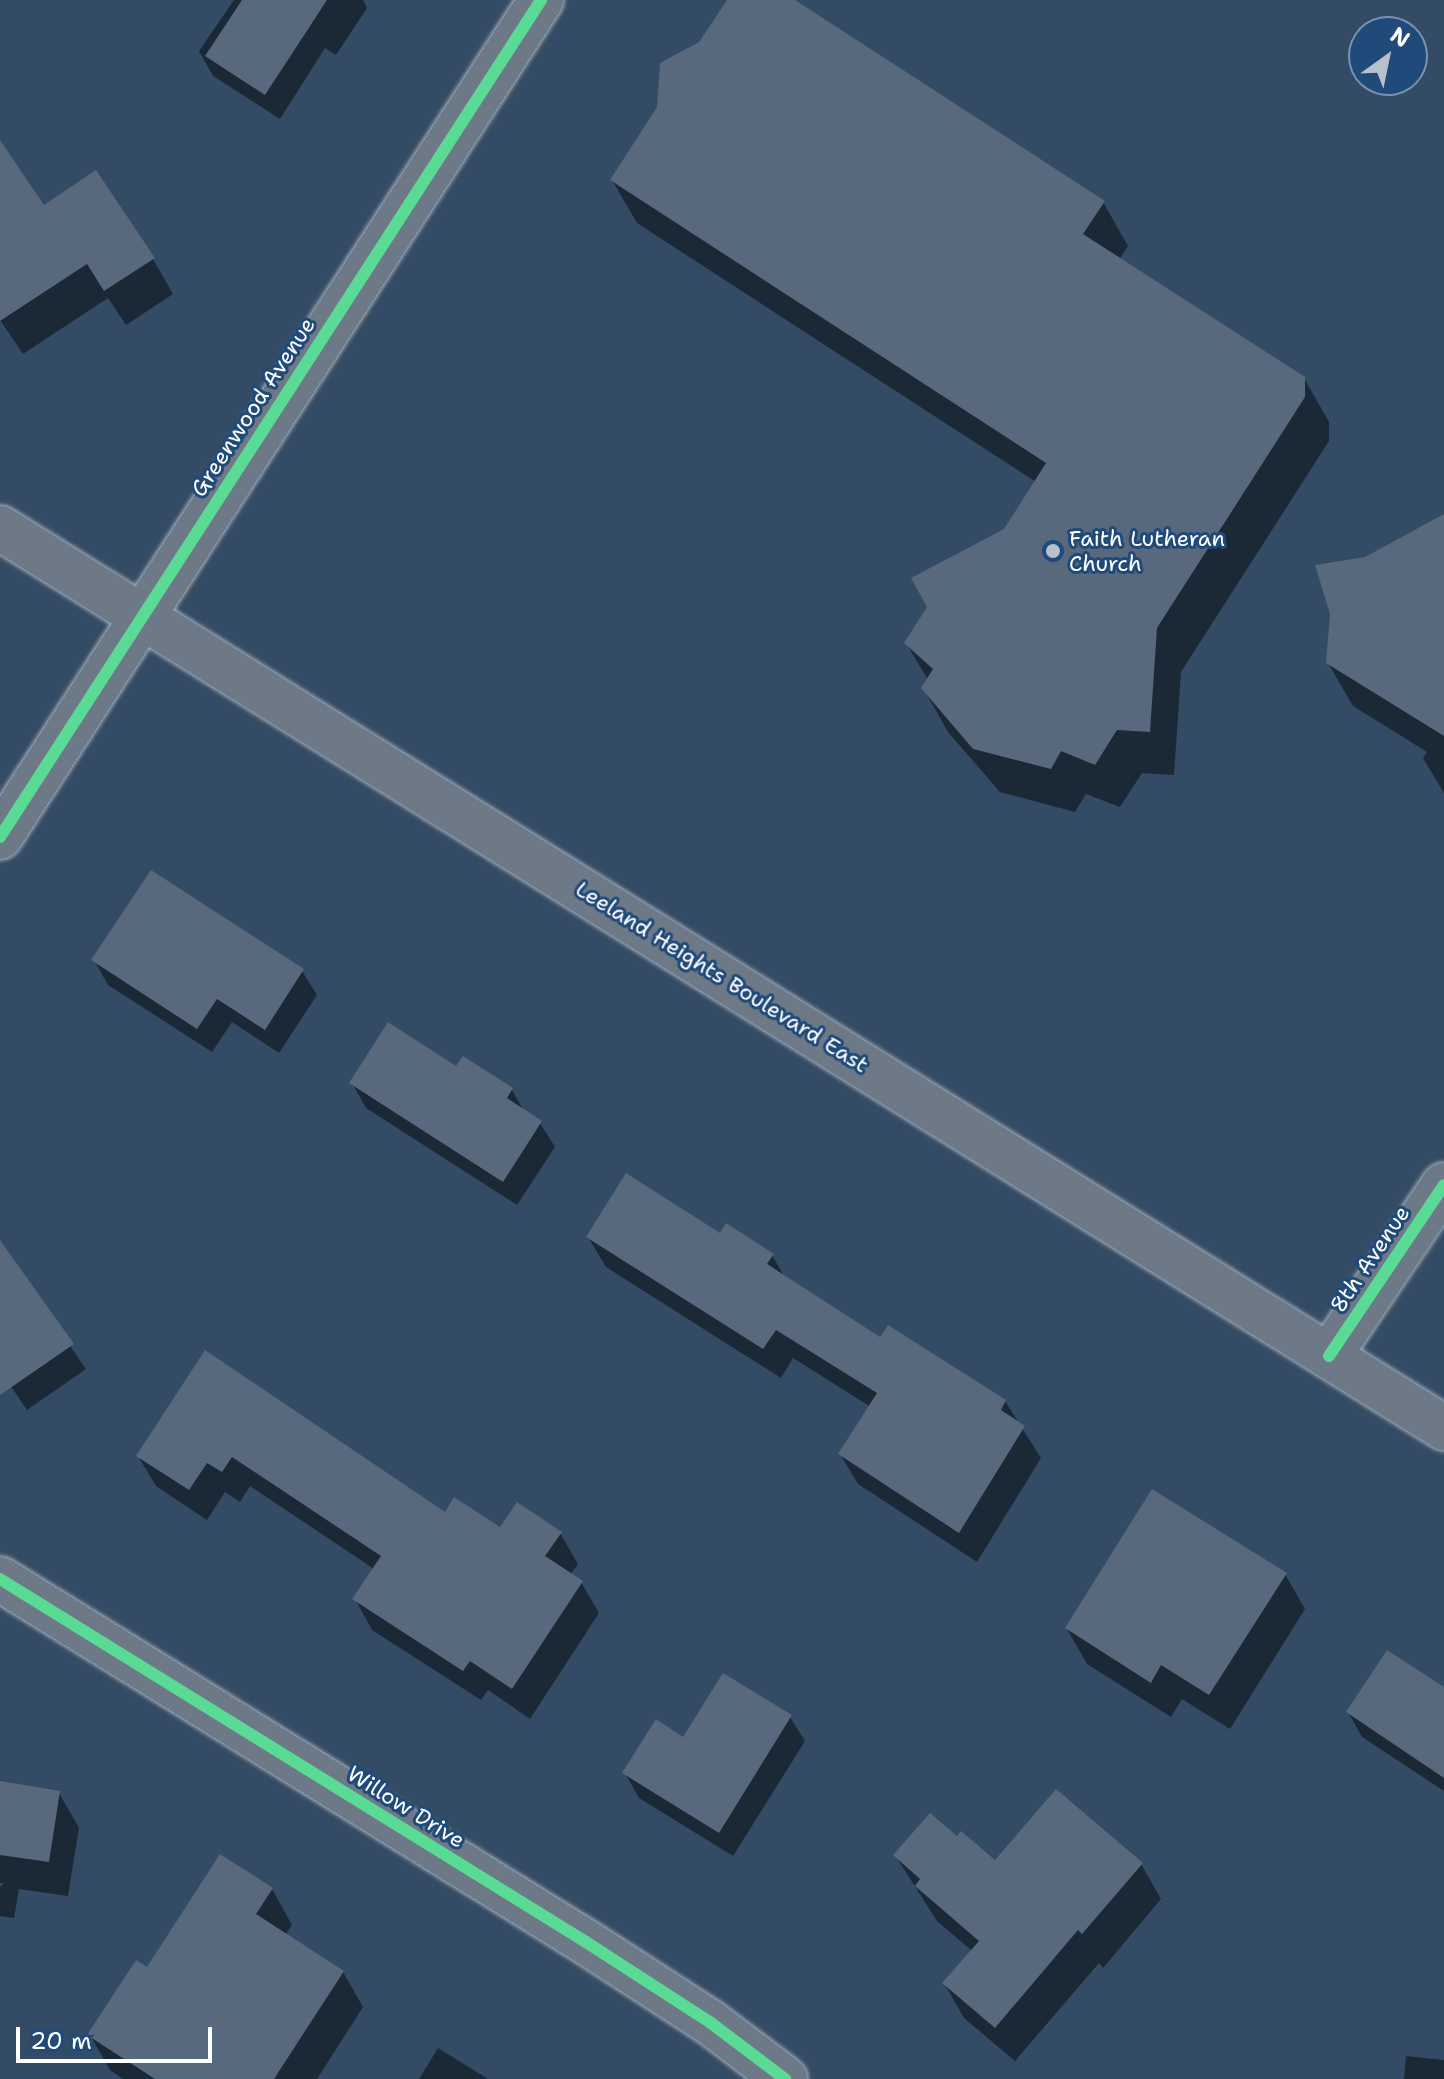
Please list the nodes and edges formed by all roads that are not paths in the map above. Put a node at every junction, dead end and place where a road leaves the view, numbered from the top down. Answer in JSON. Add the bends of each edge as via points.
{"nodes":[{"id":1,"x":541,"y":0,"type":"edge"},
{"id":2,"x":0,"y":528,"type":"edge"},
{"id":3,"x":141,"y":615,"type":"junction"},
{"id":4,"x":0,"y":837,"type":"edge"},
{"id":5,"x":1444,"y":1185,"type":"edge"},
{"id":6,"x":1329,"y":1356,"type":"junction"},
{"id":7,"x":1444,"y":1428,"type":"edge"},
{"id":8,"x":0,"y":1579,"type":"edge"},
{"id":9,"x":785,"y":2079,"type":"edge"}],
"edges":[{"from":1,"to":3,"type":"street","name":"Greenwood Avenue"},
{"from":2,"to":3,"type":"street","name":"Leeland Heights Boulevard East"},
{"from":3,"to":4,"type":"street","name":"Greenwood Avenue"},
{"from":3,"to":6,"type":"street","name":"Leeland Heights Boulevard East"},
{"from":5,"to":6,"type":"street","name":"8th Avenue"},
{"from":6,"to":7,"type":"street","name":"Leeland Heights Boulevard East"},
{"from":8,"to":9,"type":"street","name":"Willow Drive","via":[[586,1942],[711,2023]]}]}
